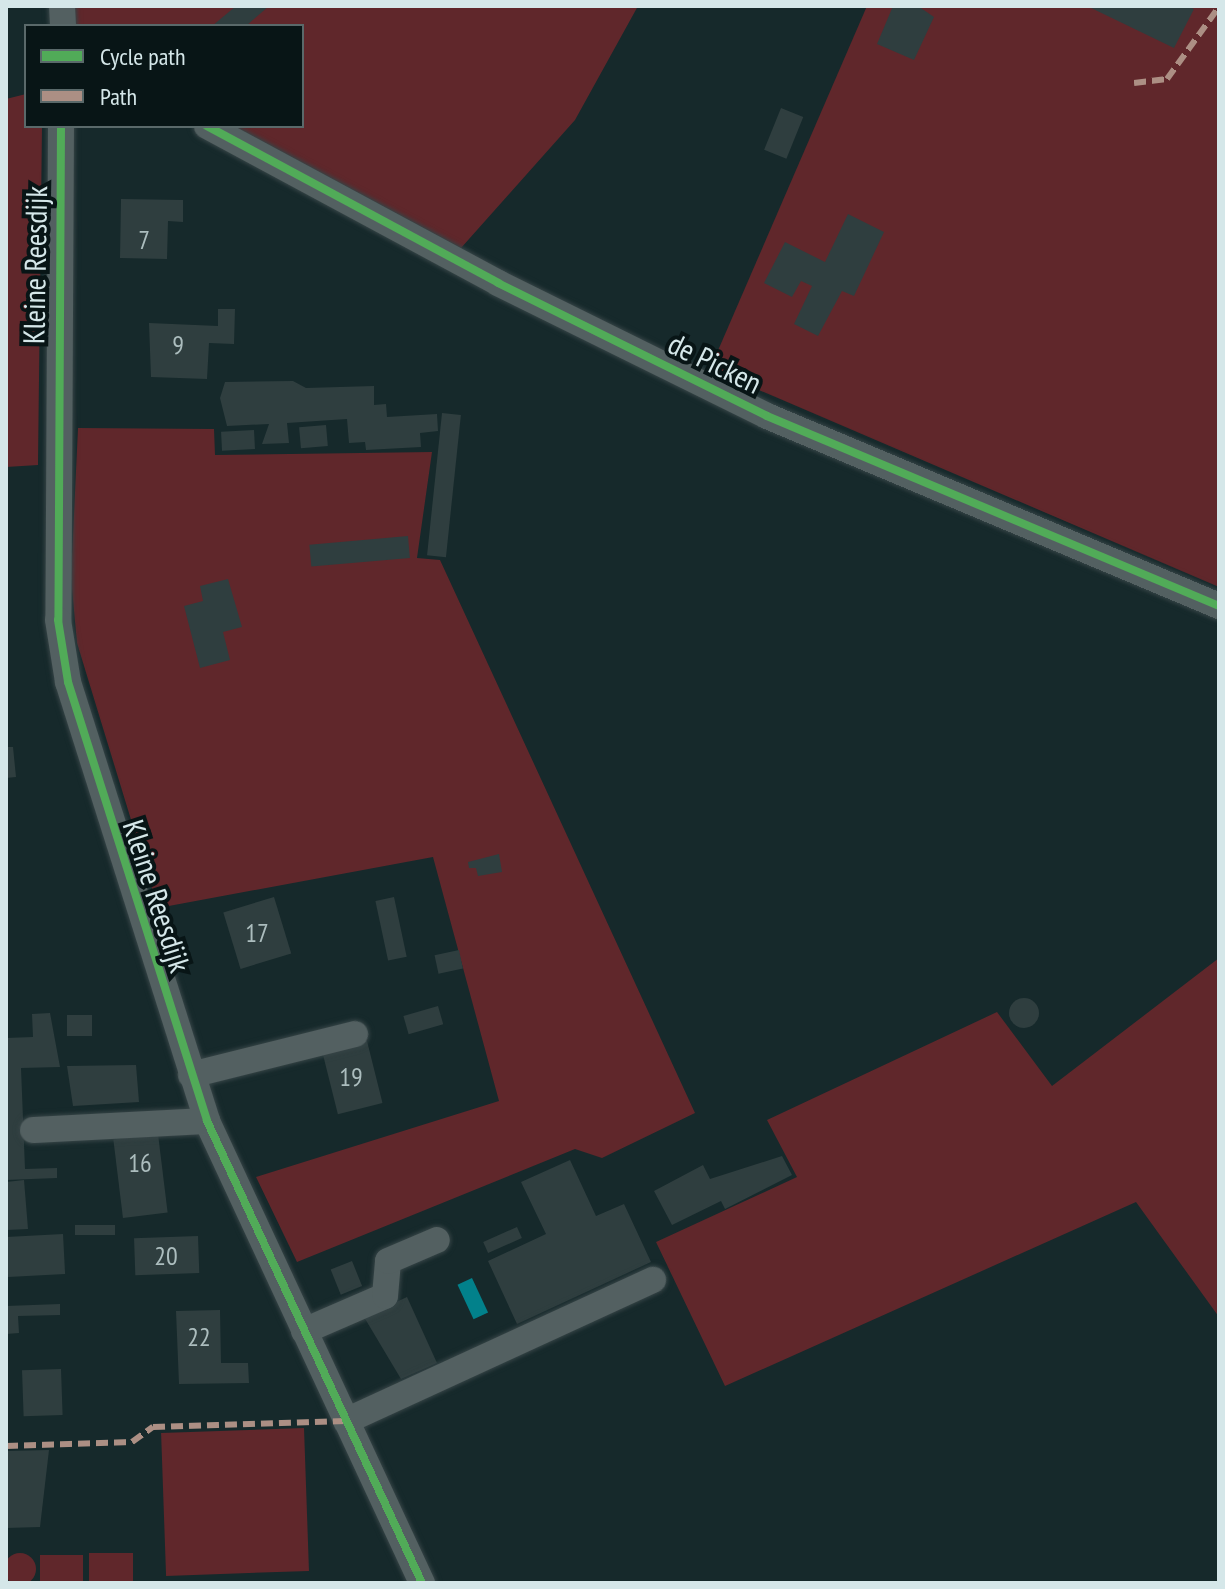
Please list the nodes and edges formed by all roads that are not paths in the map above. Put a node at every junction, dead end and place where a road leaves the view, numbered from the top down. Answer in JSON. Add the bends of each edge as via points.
{"nodes":[{"id":1,"x":61,"y":128,"type":"edge"},
{"id":2,"x":211,"y":128,"type":"edge"},
{"id":3,"x":1219,"y":606,"type":"edge"},
{"id":4,"x":355,"y":1034,"type":"dead end"},
{"id":5,"x":191,"y":1075,"type":"junction"},
{"id":6,"x":207,"y":1121,"type":"junction"},
{"id":7,"x":33,"y":1130,"type":"dead end"},
{"id":8,"x":437,"y":1240,"type":"dead end"},
{"id":9,"x":653,"y":1280,"type":"dead end"},
{"id":10,"x":304,"y":1331,"type":"junction"},
{"id":11,"x":346,"y":1421,"type":"junction"},
{"id":12,"x":422,"y":1583,"type":"edge"}],
"edges":[{"from":1,"to":5,"type":"street","name":"Kleine Reesdijk","via":[[58,620],[68,682],[125,879]]},
{"from":2,"to":3,"type":"street","name":"de Picken","via":[[498,283],[767,416]]},
{"from":4,"to":5,"type":"street"},
{"from":5,"to":6,"type":"street","name":"Kleine Reesdijk"},
{"from":6,"to":7,"type":"street"},
{"from":6,"to":10,"type":"street","name":"Kleine Reesdijk"},
{"from":8,"to":10,"type":"street","via":[[388,1261],[385,1296]]},
{"from":9,"to":11,"type":"street"},
{"from":10,"to":11,"type":"street","name":"Kleine Reesdijk"},
{"from":11,"to":12,"type":"street","name":"Kleine Reesdijk"}]}
